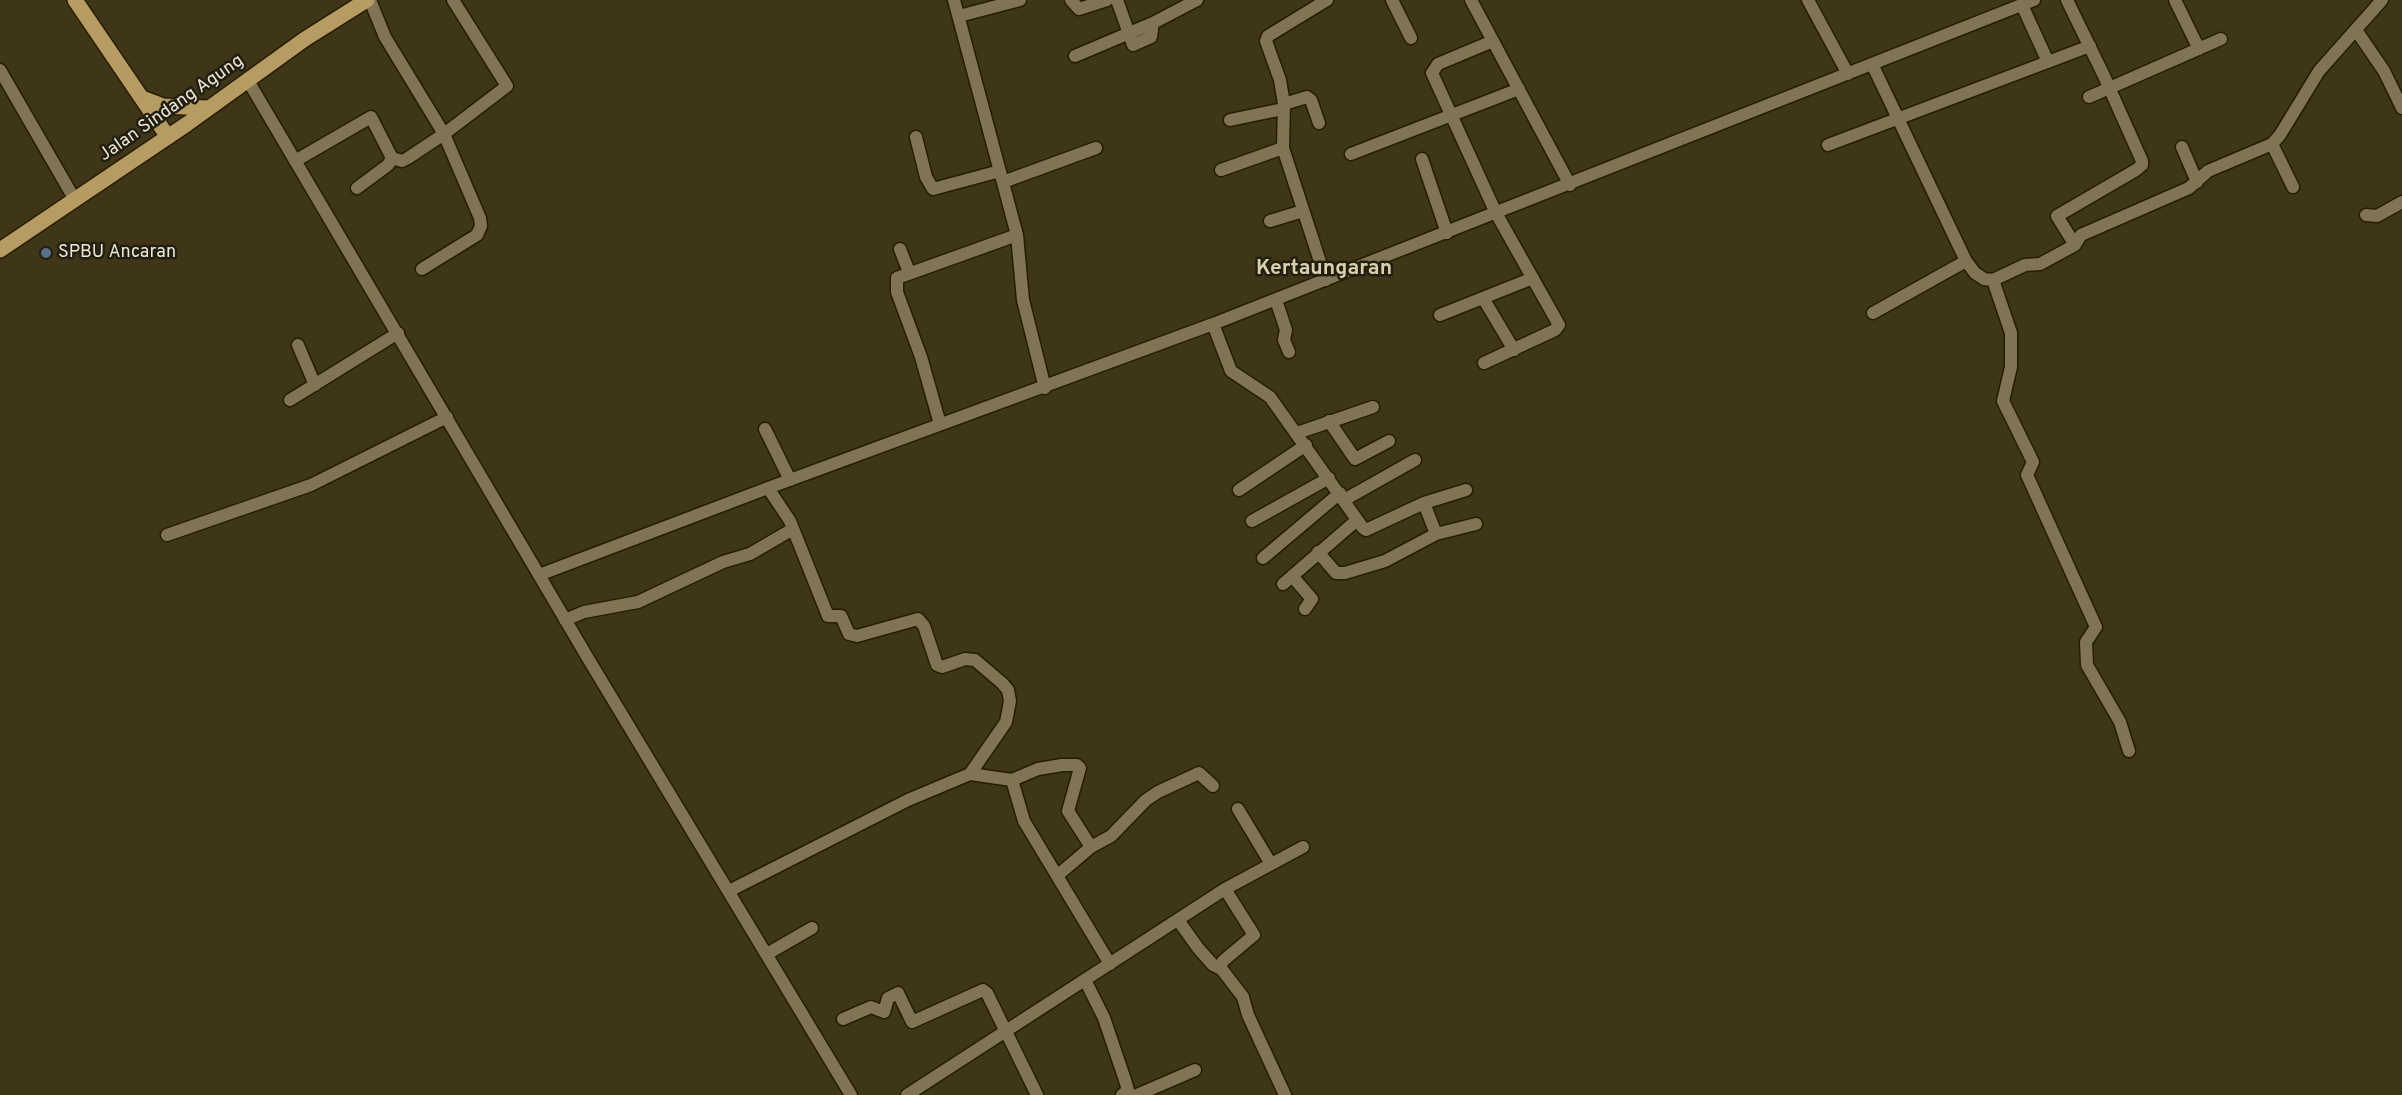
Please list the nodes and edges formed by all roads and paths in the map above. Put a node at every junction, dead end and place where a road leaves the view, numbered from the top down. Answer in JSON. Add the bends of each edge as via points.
{"nodes":[{"id":1,"x":75,"y":0,"type":"edge"},
{"id":2,"x":369,"y":0,"type":"edge"},
{"id":3,"x":453,"y":0,"type":"edge"},
{"id":4,"x":954,"y":0,"type":"edge"},
{"id":5,"x":1020,"y":0,"type":"edge"},
{"id":6,"x":1071,"y":0,"type":"edge"},
{"id":7,"x":1107,"y":0,"type":"edge"},
{"id":8,"x":1117,"y":0,"type":"edge"},
{"id":9,"x":1197,"y":0,"type":"edge"},
{"id":10,"x":1327,"y":0,"type":"edge"},
{"id":11,"x":1392,"y":0,"type":"edge"},
{"id":12,"x":1471,"y":0,"type":"edge"},
{"id":13,"x":1808,"y":0,"type":"edge"},
{"id":14,"x":2034,"y":0,"type":"edge"},
{"id":15,"x":2067,"y":0,"type":"edge"},
{"id":16,"x":2175,"y":0,"type":"edge"},
{"id":17,"x":2382,"y":0,"type":"edge"},
{"id":18,"x":2022,"y":5,"type":"junction"},
{"id":19,"x":959,"y":16,"type":"junction"},
{"id":20,"x":2356,"y":30,"type":"junction"},
{"id":21,"x":1411,"y":38,"type":"dead end"},
{"id":22,"x":2221,"y":39,"type":"dead end"},
{"id":23,"x":1493,"y":41,"type":"junction"},
{"id":24,"x":1132,"y":43,"type":"junction"},
{"id":25,"x":2090,"y":46,"type":"junction"},
{"id":26,"x":2199,"y":49,"type":"junction"},
{"id":27,"x":1075,"y":56,"type":"dead end"},
{"id":28,"x":2048,"y":62,"type":"junction"},
{"id":29,"x":1872,"y":64,"type":"junction"},
{"id":30,"x":0,"y":70,"type":"edge"},
{"id":31,"x":1848,"y":74,"type":"junction"},
{"id":32,"x":247,"y":79,"type":"junction"},
{"id":33,"x":2109,"y":87,"type":"junction"},
{"id":34,"x":1519,"y":89,"type":"junction"},
{"id":35,"x":2089,"y":97,"type":"dead end"},
{"id":36,"x":142,"y":98,"type":"junction"},
{"id":37,"x":1284,"y":107,"type":"junction"},
{"id":38,"x":208,"y":108,"type":"junction"},
{"id":39,"x":2402,"y":108,"type":"edge"},
{"id":40,"x":1452,"y":116,"type":"junction"},
{"id":41,"x":1897,"y":118,"type":"junction"},
{"id":42,"x":1230,"y":120,"type":"dead end"},
{"id":43,"x":1318,"y":123,"type":"dead end"},
{"id":44,"x":444,"y":134,"type":"junction"},
{"id":45,"x":168,"y":137,"type":"junction"},
{"id":46,"x":916,"y":137,"type":"dead end"},
{"id":47,"x":2272,"y":144,"type":"junction"},
{"id":48,"x":1828,"y":145,"type":"dead end"},
{"id":49,"x":2182,"y":147,"type":"dead end"},
{"id":50,"x":1096,"y":148,"type":"dead end"},
{"id":51,"x":1283,"y":148,"type":"junction"},
{"id":52,"x":1351,"y":154,"type":"dead end"},
{"id":53,"x":392,"y":158,"type":"junction"},
{"id":54,"x":1422,"y":159,"type":"dead end"},
{"id":55,"x":295,"y":161,"type":"junction"},
{"id":56,"x":1221,"y":170,"type":"dead end"},
{"id":57,"x":1002,"y":177,"type":"junction"},
{"id":58,"x":2197,"y":182,"type":"junction"},
{"id":59,"x":1570,"y":185,"type":"junction"},
{"id":60,"x":2292,"y":186,"type":"dead end"},
{"id":61,"x":357,"y":188,"type":"dead end"},
{"id":62,"x":75,"y":200,"type":"junction"},
{"id":63,"x":2402,"y":202,"type":"edge"},
{"id":64,"x":1303,"y":211,"type":"junction"},
{"id":65,"x":1496,"y":213,"type":"junction"},
{"id":66,"x":2366,"y":215,"type":"dead end"},
{"id":67,"x":1270,"y":221,"type":"dead end"},
{"id":68,"x":1447,"y":233,"type":"junction"},
{"id":69,"x":1017,"y":235,"type":"junction"},
{"id":70,"x":2075,"y":245,"type":"junction"},
{"id":71,"x":900,"y":249,"type":"dead end"},
{"id":72,"x":0,"y":250,"type":"edge"},
{"id":73,"x":1966,"y":261,"type":"junction"},
{"id":74,"x":422,"y":269,"type":"dead end"},
{"id":75,"x":909,"y":272,"type":"junction"},
{"id":76,"x":1533,"y":278,"type":"junction"},
{"id":77,"x":1326,"y":280,"type":"junction"},
{"id":78,"x":1993,"y":280,"type":"junction"},
{"id":79,"x":1483,"y":298,"type":"junction"},
{"id":80,"x":1276,"y":300,"type":"junction"},
{"id":81,"x":1873,"y":313,"type":"dead end"},
{"id":82,"x":1440,"y":315,"type":"dead end"},
{"id":83,"x":1213,"y":324,"type":"junction"},
{"id":84,"x":398,"y":333,"type":"junction"},
{"id":85,"x":298,"y":345,"type":"dead end"},
{"id":86,"x":1514,"y":350,"type":"junction"},
{"id":87,"x":1288,"y":351,"type":"dead end"},
{"id":88,"x":1484,"y":363,"type":"dead end"},
{"id":89,"x":315,"y":385,"type":"junction"},
{"id":90,"x":1045,"y":388,"type":"junction"},
{"id":91,"x":291,"y":400,"type":"dead end"},
{"id":92,"x":1373,"y":407,"type":"dead end"},
{"id":93,"x":447,"y":417,"type":"junction"},
{"id":94,"x":1329,"y":421,"type":"junction"},
{"id":95,"x":940,"y":424,"type":"junction"},
{"id":96,"x":765,"y":429,"type":"dead end"},
{"id":97,"x":1297,"y":433,"type":"junction"},
{"id":98,"x":1389,"y":441,"type":"dead end"},
{"id":99,"x":1306,"y":445,"type":"junction"},
{"id":100,"x":1414,"y":460,"type":"dead end"},
{"id":101,"x":1329,"y":478,"type":"junction"},
{"id":102,"x":790,"y":480,"type":"junction"},
{"id":103,"x":768,"y":488,"type":"junction"},
{"id":104,"x":1239,"y":490,"type":"dead end"},
{"id":105,"x":1466,"y":490,"type":"dead end"},
{"id":106,"x":1342,"y":496,"type":"junction"},
{"id":107,"x":1424,"y":502,"type":"junction"},
{"id":108,"x":1357,"y":520,"type":"junction"},
{"id":109,"x":1252,"y":521,"type":"dead end"},
{"id":110,"x":1476,"y":524,"type":"dead end"},
{"id":111,"x":793,"y":529,"type":"junction"},
{"id":112,"x":1436,"y":534,"type":"junction"},
{"id":113,"x":167,"y":535,"type":"dead end"},
{"id":114,"x":1318,"y":552,"type":"junction"},
{"id":115,"x":1263,"y":558,"type":"dead end"},
{"id":116,"x":539,"y":576,"type":"junction"},
{"id":117,"x":1305,"y":609,"type":"dead end"},
{"id":118,"x":565,"y":621,"type":"junction"},
{"id":119,"x":2129,"y":751,"type":"dead end"},
{"id":120,"x":969,"y":774,"type":"junction"},
{"id":121,"x":1012,"y":780,"type":"junction"},
{"id":122,"x":1213,"y":786,"type":"dead end"},
{"id":123,"x":1238,"y":809,"type":"dead end"},
{"id":124,"x":1090,"y":847,"type":"junction"},
{"id":125,"x":1303,"y":847,"type":"dead end"},
{"id":126,"x":1271,"y":864,"type":"junction"},
{"id":127,"x":1058,"y":875,"type":"junction"},
{"id":128,"x":1225,"y":889,"type":"junction"},
{"id":129,"x":729,"y":891,"type":"junction"},
{"id":130,"x":1179,"y":920,"type":"junction"},
{"id":131,"x":812,"y":928,"type":"dead end"},
{"id":132,"x":766,"y":954,"type":"junction"},
{"id":133,"x":1110,"y":964,"type":"junction"},
{"id":134,"x":1221,"y":969,"type":"junction"},
{"id":135,"x":1085,"y":980,"type":"junction"},
{"id":136,"x":843,"y":1019,"type":"dead end"},
{"id":137,"x":1005,"y":1030,"type":"junction"},
{"id":138,"x":1195,"y":1070,"type":"dead end"},
{"id":139,"x":1130,"y":1094,"type":"edge"},
{"id":140,"x":851,"y":1095,"type":"edge"},
{"id":141,"x":907,"y":1095,"type":"edge"},
{"id":142,"x":1037,"y":1095,"type":"edge"},
{"id":143,"x":1285,"y":1095,"type":"edge"}],
"edges":[{"from":1,"to":36,"type":"main road"},
{"from":2,"to":32,"type":"main road","name":"Jalan Sindang Agung"},
{"from":2,"to":44,"type":"street","via":[[380,28]]},
{"from":3,"to":44,"type":"street","via":[[507,87]]},
{"from":4,"to":19,"type":"street"},
{"from":5,"to":19,"type":"street"},
{"from":6,"to":7,"type":"street","via":[[1079,9]]},
{"from":8,"to":24,"type":"street"},
{"from":9,"to":24,"type":"street","via":[[1153,23]]},
{"from":10,"to":37,"type":"street","via":[[1266,39],[1280,80]]},
{"from":11,"to":21,"type":"street"},
{"from":12,"to":23,"type":"street"},
{"from":13,"to":31,"type":"street"},
{"from":14,"to":18,"type":"street"},
{"from":15,"to":25,"type":"street"},
{"from":16,"to":26,"type":"street"},
{"from":17,"to":20,"type":"street"},
{"from":18,"to":28,"type":"street"},
{"from":18,"to":29,"type":"street"},
{"from":19,"to":57,"type":"street"},
{"from":20,"to":39,"type":"street","via":[[2384,71]]},
{"from":20,"to":47,"type":"street","via":[[2319,71]]},
{"from":22,"to":26,"type":"street"},
{"from":23,"to":34,"type":"street"},
{"from":23,"to":40,"type":"street","via":[[1433,69],[1433,79]]},
{"from":24,"to":27,"type":"street"},
{"from":25,"to":28,"type":"street"},
{"from":25,"to":33,"type":"street"},
{"from":26,"to":33,"type":"street"},
{"from":28,"to":41,"type":"street"},
{"from":29,"to":31,"type":"street"},
{"from":29,"to":41,"type":"street"},
{"from":30,"to":62,"type":"street"},
{"from":31,"to":59,"type":"street"},
{"from":32,"to":38,"type":"main road","name":"Jalan Sindang Agung"},
{"from":32,"to":55,"type":"street"},
{"from":33,"to":35,"type":"street"},
{"from":33,"to":70,"type":"street","via":[[2142,165],[2057,216]]},
{"from":34,"to":40,"type":"street"},
{"from":34,"to":59,"type":"street"},
{"from":36,"to":38,"type":"main road","via":[[163,106]]},
{"from":36,"to":45,"type":"main road"},
{"from":37,"to":42,"type":"street"},
{"from":37,"to":43,"type":"street","via":[[1307,97]]},
{"from":37,"to":51,"type":"street"},
{"from":38,"to":45,"type":"main road","name":"Jalan Sindang Agung"},
{"from":40,"to":52,"type":"street"},
{"from":40,"to":65,"type":"street"},
{"from":41,"to":48,"type":"street"},
{"from":41,"to":73,"type":"street"},
{"from":44,"to":53,"type":"street","via":[[402,161]]},
{"from":44,"to":74,"type":"street","via":[[481,226],[477,235]]},
{"from":45,"to":62,"type":"main road","name":"Jalan Sindang Agung"},
{"from":46,"to":57,"type":"street","via":[[933,189]]},
{"from":47,"to":58,"type":"street","via":[[2208,171]]},
{"from":47,"to":60,"type":"street"},
{"from":49,"to":58,"type":"street"},
{"from":50,"to":57,"type":"street"},
{"from":51,"to":56,"type":"street"},
{"from":51,"to":64,"type":"street"},
{"from":53,"to":55,"type":"street","via":[[371,117]]},
{"from":53,"to":61,"type":"street"},
{"from":54,"to":68,"type":"street"},
{"from":55,"to":84,"type":"street"},
{"from":57,"to":69,"type":"street"},
{"from":58,"to":70,"type":"street","via":[[2081,235]]},
{"from":59,"to":65,"type":"street"},
{"from":62,"to":72,"type":"main road","name":"Jalan Sindang Agung"},
{"from":63,"to":66,"type":"street","via":[[2377,216]]},
{"from":64,"to":67,"type":"street"},
{"from":64,"to":77,"type":"street"},
{"from":65,"to":68,"type":"street"},
{"from":65,"to":76,"type":"street"},
{"from":68,"to":77,"type":"street"},
{"from":69,"to":75,"type":"street"},
{"from":69,"to":90,"type":"street","via":[[1023,300]]},
{"from":70,"to":78,"type":"street","via":[[2040,264]]},
{"from":71,"to":75,"type":"street"},
{"from":73,"to":78,"type":"street","via":[[1975,273]]},
{"from":73,"to":81,"type":"street"},
{"from":75,"to":95,"type":"street","via":[[897,278],[895,284]]},
{"from":76,"to":79,"type":"street"},
{"from":76,"to":86,"type":"street","via":[[1558,321],[1558,328]]},
{"from":77,"to":80,"type":"street"},
{"from":78,"to":119,"type":"street","via":[[2011,333],[2011,367],[2003,401],[2033,462],[2027,475],[2096,627],[2086,642],[2087,665],[2120,722]]},
{"from":79,"to":82,"type":"street"},
{"from":79,"to":86,"type":"street"},
{"from":80,"to":83,"type":"street"},
{"from":80,"to":87,"type":"street"},
{"from":83,"to":90,"type":"street"},
{"from":83,"to":97,"type":"street","via":[[1231,370],[1270,398]]},
{"from":84,"to":89,"type":"street"},
{"from":84,"to":93,"type":"street"},
{"from":85,"to":89,"type":"street"},
{"from":86,"to":88,"type":"street"},
{"from":89,"to":91,"type":"street"},
{"from":90,"to":95,"type":"street"},
{"from":92,"to":94,"type":"street"},
{"from":93,"to":113,"type":"street","via":[[311,485]]},
{"from":93,"to":116,"type":"street"},
{"from":94,"to":97,"type":"street"},
{"from":94,"to":98,"type":"street","via":[[1355,459]]},
{"from":95,"to":102,"type":"street"},
{"from":96,"to":102,"type":"street"},
{"from":97,"to":99,"type":"street"},
{"from":99,"to":101,"type":"street"},
{"from":99,"to":104,"type":"street"},
{"from":100,"to":106,"type":"street"},
{"from":101,"to":106,"type":"street"},
{"from":101,"to":109,"type":"street"},
{"from":102,"to":103,"type":"street"},
{"from":103,"to":111,"type":"street"},
{"from":103,"to":116,"type":"street"},
{"from":105,"to":107,"type":"street"},
{"from":106,"to":108,"type":"street"},
{"from":106,"to":115,"type":"street"},
{"from":107,"to":108,"type":"street","via":[[1366,530]]},
{"from":107,"to":112,"type":"street"},
{"from":108,"to":114,"type":"street"},
{"from":110,"to":112,"type":"street"},
{"from":111,"to":118,"type":"street","via":[[750,554],[723,562],[638,602],[584,612]]},
{"from":111,"to":120,"type":"street","via":[[828,616],[842,616],[851,635],[918,619],[937,665],[975,660],[1008,690],[1006,722]]},
{"from":112,"to":114,"type":"street","via":[[1385,561],[1344,573],[1336,573]]},
{"from":114,"to":117,"type":"street","via":[[1288,580],[1312,599]]},
{"from":116,"to":118,"type":"street"},
{"from":118,"to":129,"type":"street"},
{"from":120,"to":121,"type":"street"},
{"from":120,"to":129,"type":"street","via":[[908,800]]},
{"from":121,"to":124,"type":"street","via":[[1038,769],[1077,765],[1081,772],[1068,811]]},
{"from":121,"to":127,"type":"street","via":[[1024,821]]},
{"from":122,"to":124,"type":"street","via":[[1199,773],[1158,792],[1111,836]]},
{"from":123,"to":126,"type":"street"},
{"from":124,"to":127,"type":"street"},
{"from":125,"to":126,"type":"street"},
{"from":126,"to":128,"type":"street"},
{"from":127,"to":133,"type":"street"},
{"from":128,"to":130,"type":"street"},
{"from":128,"to":134,"type":"street","via":[[1254,935],[1223,961]]},
{"from":129,"to":132,"type":"street"},
{"from":130,"to":133,"type":"street"},
{"from":130,"to":134,"type":"street","via":[[1198,948]]},
{"from":131,"to":132,"type":"street"},
{"from":132,"to":140,"type":"street"},
{"from":133,"to":135,"type":"street"},
{"from":134,"to":143,"type":"street","via":[[1243,997]]},
{"from":135,"to":137,"type":"street"},
{"from":135,"to":139,"type":"street","via":[[1104,1018]]},
{"from":136,"to":137,"type":"street","via":[[871,1007],[884,1012],[888,998],[898,993],[912,1022],[983,990]]},
{"from":137,"to":141,"type":"street"},
{"from":137,"to":142,"type":"street"},
{"from":138,"to":139,"type":"street"}]}
